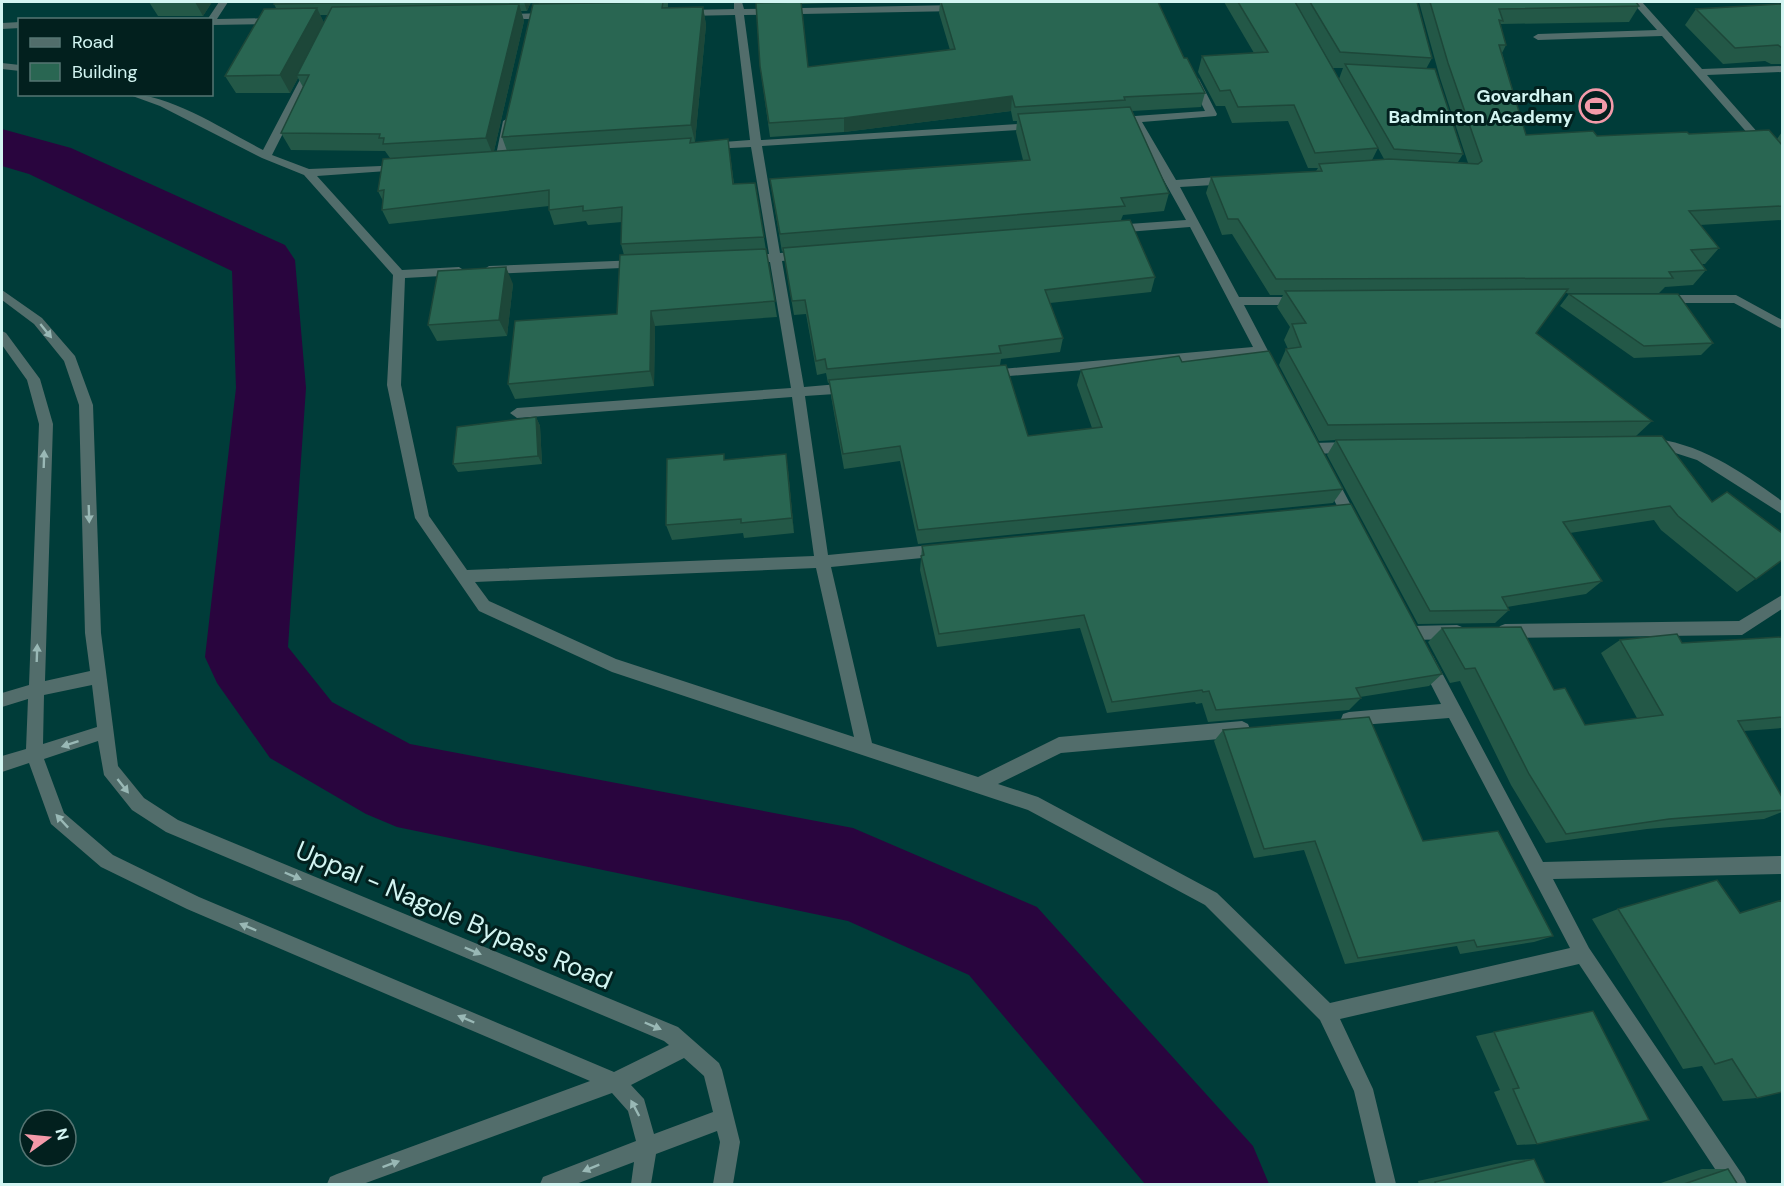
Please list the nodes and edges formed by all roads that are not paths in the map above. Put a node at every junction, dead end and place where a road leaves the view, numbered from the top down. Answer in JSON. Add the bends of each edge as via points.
{"nodes":[{"id":1,"x":223,"y":2,"type":"edge"},
{"id":2,"x":536,"y":2,"type":"edge"},
{"id":3,"x":1637,"y":2,"type":"edge"},
{"id":4,"x":738,"y":7,"type":"edge"},
{"id":5,"x":972,"y":8,"type":"edge"},
{"id":6,"x":669,"y":13,"type":"edge"},
{"id":7,"x":566,"y":15,"type":"edge"},
{"id":8,"x":486,"y":17,"type":"edge"},
{"id":9,"x":213,"y":19,"type":"edge"},
{"id":10,"x":290,"y":20,"type":"edge"},
{"id":11,"x":213,"y":21,"type":"edge"},
{"id":12,"x":531,"y":22,"type":"junction"},
{"id":13,"x":18,"y":25,"type":"edge"},
{"id":14,"x":2,"y":26,"type":"edge"},
{"id":15,"x":1664,"y":33,"type":"junction"},
{"id":16,"x":1538,"y":36,"type":"dead end"},
{"id":17,"x":314,"y":62,"type":"edge"},
{"id":18,"x":1187,"y":64,"type":"edge"},
{"id":19,"x":2,"y":66,"type":"edge"},
{"id":20,"x":18,"y":68,"type":"edge"},
{"id":21,"x":1782,"y":69,"type":"edge"},
{"id":22,"x":1700,"y":72,"type":"junction"},
{"id":23,"x":146,"y":96,"type":"edge"},
{"id":24,"x":167,"y":99,"type":"edge"},
{"id":25,"x":512,"y":105,"type":"edge"},
{"id":26,"x":1135,"y":119,"type":"junction"},
{"id":27,"x":1111,"y":121,"type":"edge"},
{"id":28,"x":1052,"y":124,"type":"edge"},
{"id":29,"x":756,"y":144,"type":"junction"},
{"id":30,"x":697,"y":147,"type":"edge"},
{"id":31,"x":266,"y":156,"type":"junction"},
{"id":32,"x":500,"y":160,"type":"edge"},
{"id":33,"x":409,"y":166,"type":"edge"},
{"id":34,"x":1782,"y":166,"type":"edge"},
{"id":35,"x":308,"y":173,"type":"junction"},
{"id":36,"x":1242,"y":179,"type":"edge"},
{"id":37,"x":1173,"y":184,"type":"junction"},
{"id":38,"x":1194,"y":223,"type":"junction"},
{"id":39,"x":1101,"y":231,"type":"edge"},
{"id":40,"x":821,"y":254,"type":"edge"},
{"id":41,"x":775,"y":258,"type":"junction"},
{"id":42,"x":740,"y":259,"type":"edge"},
{"id":43,"x":657,"y":263,"type":"edge"},
{"id":44,"x":399,"y":274,"type":"junction"},
{"id":45,"x":2,"y":294,"type":"edge"},
{"id":46,"x":1653,"y":299,"type":"edge"},
{"id":47,"x":1235,"y":301,"type":"junction"},
{"id":48,"x":1318,"y":301,"type":"edge"},
{"id":49,"x":1782,"y":325,"type":"edge"},
{"id":50,"x":2,"y":336,"type":"edge"},
{"id":51,"x":1262,"y":351,"type":"junction"},
{"id":52,"x":976,"y":376,"type":"edge"},
{"id":53,"x":1277,"y":380,"type":"edge"},
{"id":54,"x":869,"y":386,"type":"edge"},
{"id":55,"x":798,"y":392,"type":"junction"},
{"id":56,"x":518,"y":413,"type":"dead end"},
{"id":57,"x":1632,"y":443,"type":"edge"},
{"id":58,"x":1360,"y":447,"type":"edge"},
{"id":59,"x":1782,"y":508,"type":"edge"},
{"id":60,"x":1358,"y":531,"type":"edge"},
{"id":61,"x":953,"y":549,"type":"edge"},
{"id":62,"x":822,"y":562,"type":"junction"},
{"id":63,"x":462,"y":576,"type":"junction"},
{"id":64,"x":1782,"y":601,"type":"edge"},
{"id":65,"x":1495,"y":631,"type":"edge"},
{"id":66,"x":1471,"y":632,"type":"edge"},
{"id":67,"x":98,"y":677,"type":"junction"},
{"id":68,"x":35,"y":690,"type":"junction"},
{"id":69,"x":2,"y":700,"type":"edge"},
{"id":70,"x":1453,"y":710,"type":"junction"},
{"id":71,"x":1334,"y":720,"type":"edge"},
{"id":72,"x":1262,"y":727,"type":"edge"},
{"id":73,"x":104,"y":732,"type":"junction"},
{"id":74,"x":865,"y":748,"type":"junction"},
{"id":75,"x":34,"y":754,"type":"junction"},
{"id":76,"x":2,"y":764,"type":"edge"},
{"id":77,"x":978,"y":785,"type":"junction"},
{"id":78,"x":1782,"y":865,"type":"edge"},
{"id":79,"x":1538,"y":871,"type":"junction"},
{"id":80,"x":1583,"y":954,"type":"junction"},
{"id":81,"x":1327,"y":1012,"type":"junction"},
{"id":82,"x":686,"y":1047,"type":"junction"},
{"id":83,"x":615,"y":1082,"type":"junction"},
{"id":84,"x":724,"y":1118,"type":"junction"},
{"id":85,"x":647,"y":1146,"type":"junction"},
{"id":86,"x":337,"y":1185,"type":"edge"},
{"id":87,"x":550,"y":1185,"type":"edge"},
{"id":88,"x":641,"y":1185,"type":"edge"},
{"id":89,"x":723,"y":1185,"type":"edge"},
{"id":90,"x":1386,"y":1185,"type":"edge"},
{"id":91,"x":1737,"y":1185,"type":"edge"}],
"edges":[{"from":1,"to":9,"type":"street"},
{"from":2,"to":12,"type":"street"},
{"from":3,"to":15,"type":"street"},
{"from":4,"to":5,"type":"street"},
{"from":4,"to":6,"type":"street"},
{"from":4,"to":29,"type":"street"},
{"from":7,"to":12,"type":"street"},
{"from":8,"to":12,"type":"street"},
{"from":10,"to":11,"type":"street"},
{"from":13,"to":14,"type":"street"},
{"from":15,"to":16,"type":"street"},
{"from":15,"to":22,"type":"street"},
{"from":17,"to":31,"type":"street"},
{"from":18,"to":26,"type":"street","via":[[1212,114]]},
{"from":19,"to":20,"type":"street"},
{"from":21,"to":22,"type":"street"},
{"from":22,"to":34,"type":"street"},
{"from":23,"to":24,"type":"street"},
{"from":24,"to":31,"type":"street"},
{"from":25,"to":32,"type":"street"},
{"from":26,"to":27,"type":"street"},
{"from":26,"to":37,"type":"street"},
{"from":28,"to":29,"type":"street"},
{"from":29,"to":30,"type":"street"},
{"from":29,"to":41,"type":"street"},
{"from":31,"to":35,"type":"street"},
{"from":33,"to":35,"type":"street"},
{"from":35,"to":44,"type":"street"},
{"from":36,"to":37,"type":"street"},
{"from":37,"to":38,"type":"street"},
{"from":38,"to":39,"type":"street"},
{"from":38,"to":47,"type":"street"},
{"from":40,"to":41,"type":"street"},
{"from":41,"to":42,"type":"street"},
{"from":41,"to":55,"type":"street"},
{"from":43,"to":44,"type":"street"},
{"from":44,"to":63,"type":"street","via":[[394,386],[422,518]]},
{"from":45,"to":67,"type":"street","name":"Uppal - Nagole Bypass Road","one_way":true,"via":[[38,321],[70,359],[86,405],[93,633]]},
{"from":46,"to":49,"type":"street","via":[[1736,299]]},
{"from":47,"to":48,"type":"street"},
{"from":47,"to":51,"type":"street"},
{"from":68,"to":50,"type":"street","one_way":true,"via":[[46,424],[33,379]]},
{"from":51,"to":52,"type":"street"},
{"from":51,"to":53,"type":"street"},
{"from":54,"to":55,"type":"street"},
{"from":55,"to":56,"type":"street"},
{"from":55,"to":62,"type":"street"},
{"from":57,"to":59,"type":"street","via":[[1667,443],[1708,459]]},
{"from":58,"to":60,"type":"street","via":[[1310,443],[1341,511]]},
{"from":61,"to":62,"type":"street"},
{"from":62,"to":63,"type":"street"},
{"from":62,"to":74,"type":"street"},
{"from":63,"to":74,"type":"street","via":[[484,606],[612,665]]},
{"from":64,"to":65,"type":"street","via":[[1742,628]]},
{"from":66,"to":70,"type":"street","via":[[1409,628]]},
{"from":67,"to":68,"type":"street"},
{"from":67,"to":73,"type":"street","name":"Uppal - Nagole Bypass Road"},
{"from":68,"to":69,"type":"street"},
{"from":68,"to":75,"type":"street"},
{"from":70,"to":71,"type":"street"},
{"from":70,"to":79,"type":"street"},
{"from":72,"to":77,"type":"street","via":[[1059,745]]},
{"from":73,"to":75,"type":"street","one_way":true},
{"from":73,"to":82,"type":"street","name":"Uppal - Nagole Bypass Road","one_way":true,"via":[[110,769],[138,804],[172,826],[671,1034]]},
{"from":74,"to":77,"type":"street"},
{"from":75,"to":76,"type":"street"},
{"from":83,"to":75,"type":"street","one_way":true,"via":[[193,903],[107,861],[57,818]]},
{"from":77,"to":81,"type":"street","via":[[1032,802],[1211,899]]},
{"from":78,"to":79,"type":"street"},
{"from":79,"to":80,"type":"street"},
{"from":80,"to":81,"type":"street"},
{"from":80,"to":91,"type":"street"},
{"from":81,"to":90,"type":"street","via":[[1363,1089]]},
{"from":82,"to":83,"type":"street"},
{"from":82,"to":84,"type":"street","name":"Uppal - Nagole Bypass Road","via":[[712,1070]]},
{"from":85,"to":83,"type":"street","one_way":true,"via":[[638,1106]]},
{"from":86,"to":83,"type":"street","one_way":true},
{"from":84,"to":85,"type":"street"},
{"from":84,"to":89,"type":"street","name":"Uppal - Nagole Bypass Road","via":[[730,1142]]},
{"from":85,"to":87,"type":"street","one_way":true},
{"from":85,"to":88,"type":"street"}]}
